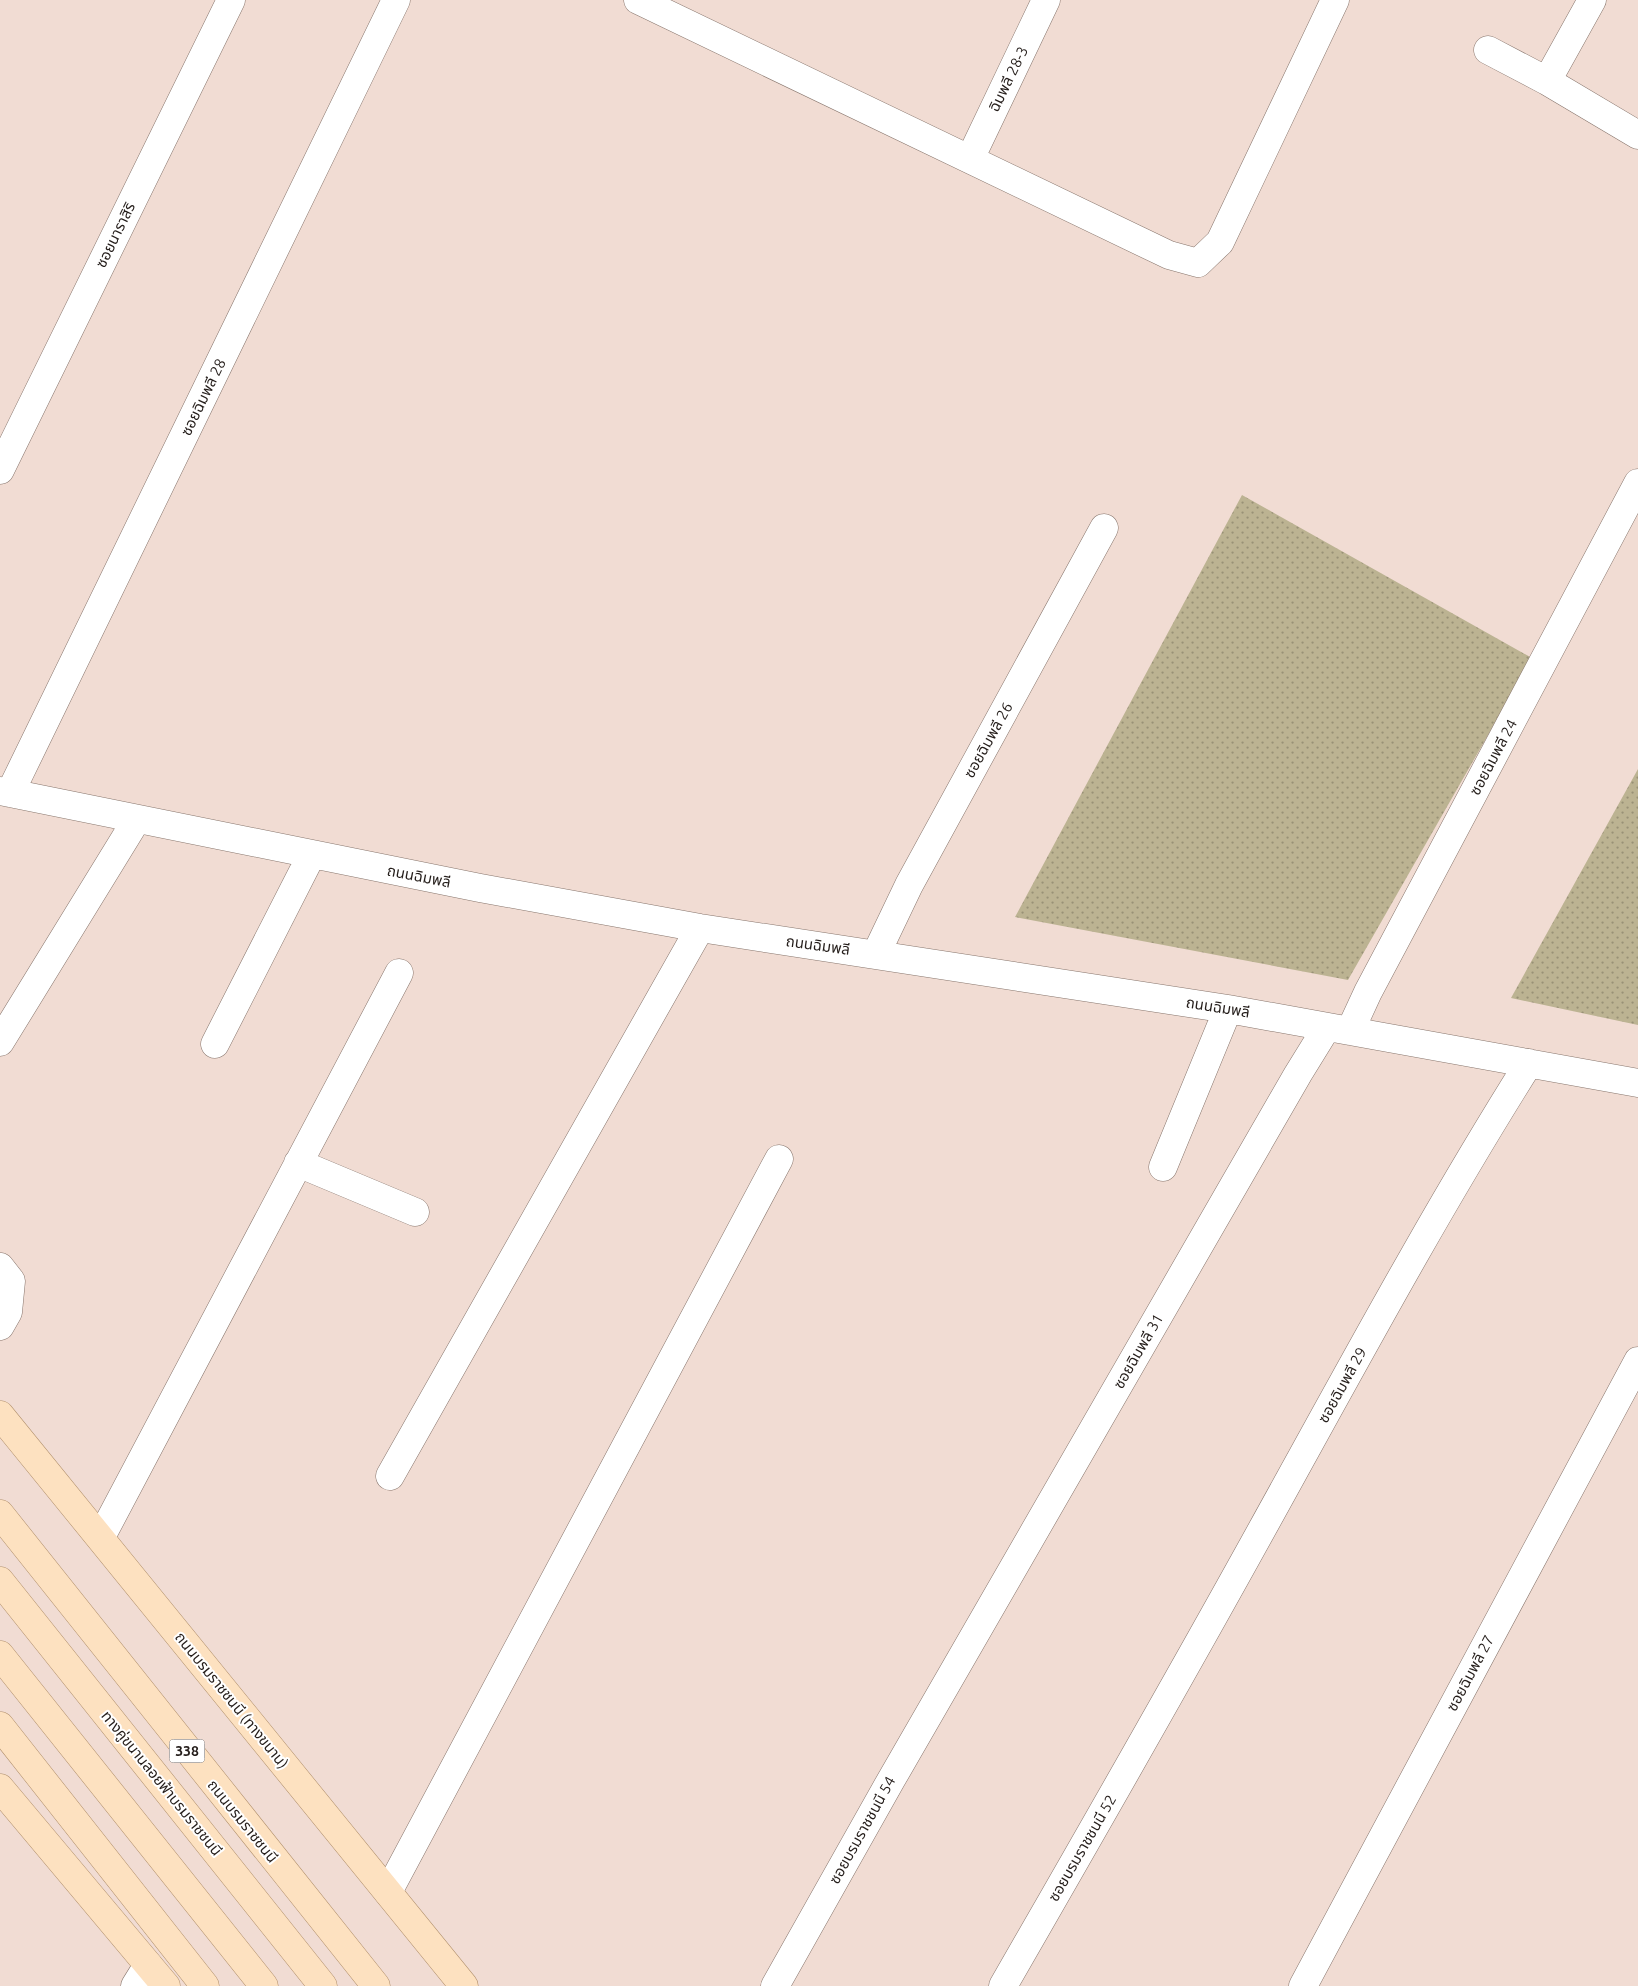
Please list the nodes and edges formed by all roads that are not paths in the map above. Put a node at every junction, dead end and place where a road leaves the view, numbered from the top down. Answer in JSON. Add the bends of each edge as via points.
{"nodes":[{"id":1,"x":231,"y":0,"type":"edge"},
{"id":2,"x":396,"y":0,"type":"edge"},
{"id":3,"x":638,"y":0,"type":"edge"},
{"id":4,"x":1046,"y":0,"type":"edge"},
{"id":5,"x":1335,"y":0,"type":"edge"},
{"id":6,"x":1592,"y":0,"type":"edge"},
{"id":7,"x":682,"y":10,"type":"edge"},
{"id":8,"x":1488,"y":50,"type":"dead end"},
{"id":9,"x":1547,"y":81,"type":"junction"},
{"id":10,"x":1638,"y":135,"type":"edge"},
{"id":11,"x":970,"y":159,"type":"junction"},
{"id":12,"x":0,"y":470,"type":"edge"},
{"id":13,"x":1638,"y":483,"type":"edge"},
{"id":14,"x":1104,"y":528,"type":"dead end"},
{"id":15,"x":5,"y":792,"type":"edge"},
{"id":16,"x":137,"y":819,"type":"junction"},
{"id":17,"x":312,"y":854,"type":"junction"},
{"id":18,"x":700,"y":928,"type":"junction"},
{"id":19,"x":876,"y":954,"type":"junction"},
{"id":20,"x":399,"y":973,"type":"dead end"},
{"id":21,"x":1228,"y":1009,"type":"junction"},
{"id":22,"x":1338,"y":1029,"type":"junction"},
{"id":23,"x":0,"y":1042,"type":"edge"},
{"id":24,"x":215,"y":1044,"type":"dead end"},
{"id":25,"x":1529,"y":1063,"type":"junction"},
{"id":26,"x":1638,"y":1083,"type":"edge"},
{"id":27,"x":779,"y":1159,"type":"dead end"},
{"id":28,"x":298,"y":1164,"type":"junction"},
{"id":29,"x":1163,"y":1167,"type":"dead end"},
{"id":30,"x":415,"y":1212,"type":"dead end"},
{"id":31,"x":0,"y":1267,"type":"edge"},
{"id":32,"x":0,"y":1326,"type":"edge"},
{"id":33,"x":1638,"y":1361,"type":"edge"},
{"id":34,"x":0,"y":1414,"type":"edge"},
{"id":35,"x":390,"y":1476,"type":"dead end"},
{"id":36,"x":0,"y":1514,"type":"edge"},
{"id":37,"x":101,"y":1538,"type":"junction"},
{"id":38,"x":0,"y":1581,"type":"edge"},
{"id":39,"x":0,"y":1655,"type":"edge"},
{"id":40,"x":951,"y":1675,"type":"joint"},
{"id":41,"x":1161,"y":1711,"type":"joint"},
{"id":42,"x":0,"y":1726,"type":"edge"},
{"id":43,"x":0,"y":1788,"type":"edge"},
{"id":44,"x":388,"y":1892,"type":"junction"},
{"id":45,"x":141,"y":1975,"type":"edge"},
{"id":46,"x":166,"y":1986,"type":"edge"},
{"id":47,"x":205,"y":1986,"type":"edge"},
{"id":48,"x":264,"y":1986,"type":"edge"},
{"id":49,"x":323,"y":1986,"type":"edge"},
{"id":50,"x":376,"y":1986,"type":"edge"},
{"id":51,"x":464,"y":1986,"type":"edge"},
{"id":52,"x":774,"y":1986,"type":"edge"},
{"id":53,"x":1003,"y":1986,"type":"edge"},
{"id":54,"x":1303,"y":1986,"type":"edge"}],
"edges":[{"from":1,"to":12,"type":"street","name":"ซอยนาราสิริ"},
{"from":2,"to":15,"type":"street","name":"ซอยฉิมพลี 28"},
{"from":3,"to":7,"type":"street"},
{"from":4,"to":11,"type":"street","name":"ฉิมพลี 28-3"},
{"from":5,"to":11,"type":"street","via":[[1220,242],[1198,263],[1169,255]]},
{"from":6,"to":9,"type":"street"},
{"from":7,"to":11,"type":"street"},
{"from":8,"to":9,"type":"street"},
{"from":9,"to":10,"type":"street"},
{"from":13,"to":22,"type":"street","name":"ซอยฉิมพลี 24","via":[[1377,975]]},
{"from":14,"to":19,"type":"street","name":"ซอยฉิมพลี 26","via":[[909,885]]},
{"from":15,"to":16,"type":"street","name":"ถนนฉิมพลี"},
{"from":16,"to":17,"type":"street","name":"ถนนฉิมพลี"},
{"from":16,"to":23,"type":"street"},
{"from":17,"to":18,"type":"street","name":"ถนนฉิมพลี"},
{"from":17,"to":24,"type":"street"},
{"from":18,"to":19,"type":"street","name":"ถนนฉิมพลี"},
{"from":18,"to":35,"type":"street"},
{"from":19,"to":21,"type":"street","name":"ถนนฉิมพลี"},
{"from":20,"to":28,"type":"street"},
{"from":21,"to":22,"type":"street","name":"ถนนฉิมพลี"},
{"from":21,"to":29,"type":"street"},
{"from":22,"to":25,"type":"street","name":"ถนนฉิมพลี"},
{"from":22,"to":40,"type":"street","name":"ซอยฉิมพลี 31","via":[[1298,1074]]},
{"from":25,"to":26,"type":"street","name":"ถนนฉิมพลี"},
{"from":25,"to":41,"type":"street","name":"ซอยฉิมพลี 29","via":[[1395,1288]]},
{"from":27,"to":44,"type":"street"},
{"from":28,"to":30,"type":"street"},
{"from":28,"to":37,"type":"street"},
{"from":31,"to":32,"type":"street","via":[[11,1281],[8,1312]]},
{"from":33,"to":54,"type":"street","name":"ซอยฉิมพลี 27"},
{"from":34,"to":37,"type":"main road","name":"ถนนบรมราชชนนี (ทางขนาน)"},
{"from":36,"to":50,"type":"main road","name":"ถนนบรมราชชนนี","number":"338"},
{"from":37,"to":44,"type":"main road","name":"ถนนบรมราชชนนี (ทางขนาน)"},
{"from":38,"to":49,"type":"main road","name":"ทางคู่ขนานลอยฟ้าบรมราชชนนี","number":"338"},
{"from":39,"to":48,"type":"main road"},
{"from":40,"to":52,"type":"street","name":"ซอยบรมราชชนนี 54"},
{"from":41,"to":53,"type":"street","name":"ซอยบรมราชชนนี 52"},
{"from":42,"to":47,"type":"main road"},
{"from":43,"to":45,"type":"main road"},
{"from":44,"to":51,"type":"main road","name":"ถนนบรมราชชนนี (ทางขนาน)"},
{"from":45,"to":46,"type":"main road"}]}
